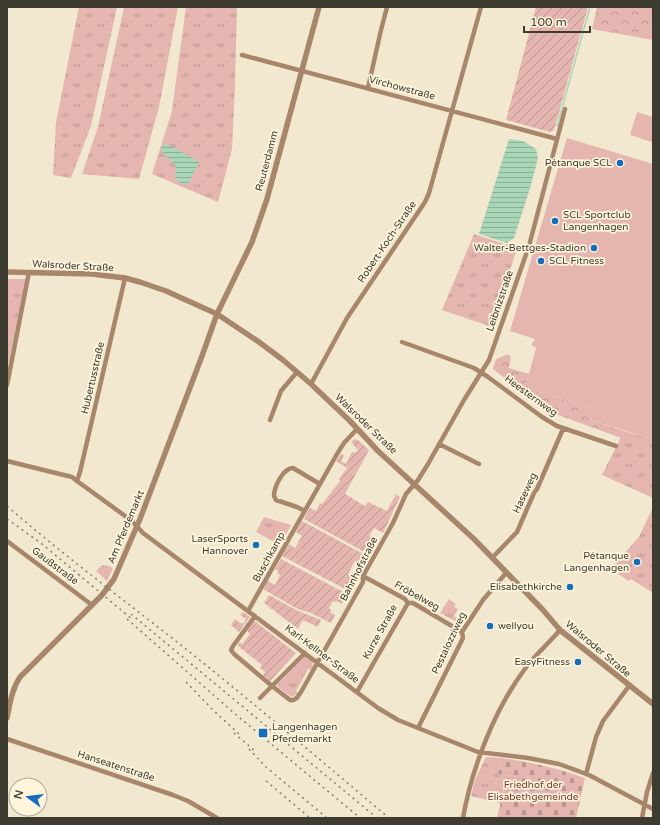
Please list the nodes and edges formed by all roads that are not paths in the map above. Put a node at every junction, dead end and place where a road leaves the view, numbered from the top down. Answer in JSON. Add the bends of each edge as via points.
{"nodes":[{"id":1,"x":319,"y":7,"type":"edge"},
{"id":2,"x":387,"y":7,"type":"edge"},
{"id":3,"x":481,"y":7,"type":"edge"},
{"id":4,"x":242,"y":55,"type":"dead end"},
{"id":5,"x":301,"y":71,"type":"junction"},
{"id":6,"x":368,"y":88,"type":"junction"},
{"id":7,"x":565,"y":108,"type":"dead end"},
{"id":8,"x":452,"y":111,"type":"junction"},
{"id":9,"x":557,"y":139,"type":"junction"},
{"id":10,"x":7,"y":272,"type":"edge"},
{"id":11,"x":29,"y":272,"type":"junction"},
{"id":12,"x":125,"y":278,"type":"junction"},
{"id":13,"x":217,"y":314,"type":"junction"},
{"id":14,"x":402,"y":342,"type":"dead end"},
{"id":15,"x":297,"y":372,"type":"junction"},
{"id":16,"x":482,"y":372,"type":"junction"},
{"id":17,"x":310,"y":384,"type":"junction"},
{"id":18,"x":7,"y":385,"type":"edge"},
{"id":19,"x":270,"y":420,"type":"dead end"},
{"id":20,"x":563,"y":428,"type":"junction"},
{"id":21,"x":357,"y":429,"type":"junction"},
{"id":22,"x":439,"y":444,"type":"junction"},
{"id":23,"x":616,"y":446,"type":"dead end"},
{"id":24,"x":7,"y":461,"type":"edge"},
{"id":25,"x":479,"y":464,"type":"dead end"},
{"id":26,"x":77,"y":481,"type":"junction"},
{"id":27,"x":414,"y":483,"type":"junction"},
{"id":28,"x":320,"y":484,"type":"junction"},
{"id":29,"x":305,"y":511,"type":"junction"},
{"id":30,"x":136,"y":526,"type":"junction"},
{"id":31,"x":7,"y":541,"type":"edge"},
{"id":32,"x":492,"y":558,"type":"junction"},
{"id":33,"x":506,"y":573,"type":"junction"},
{"id":34,"x":363,"y":576,"type":"junction"},
{"id":35,"x":408,"y":603,"type":"junction"},
{"id":36,"x":92,"y":605,"type":"junction"},
{"id":37,"x":248,"y":611,"type":"junction"},
{"id":38,"x":255,"y":616,"type":"junction"},
{"id":39,"x":560,"y":630,"type":"junction"},
{"id":40,"x":462,"y":632,"type":"junction"},
{"id":41,"x":305,"y":652,"type":"junction"},
{"id":42,"x":318,"y":662,"type":"junction"},
{"id":43,"x":272,"y":686,"type":"junction"},
{"id":44,"x":629,"y":686,"type":"junction"},
{"id":45,"x":357,"y":692,"type":"junction"},
{"id":46,"x":260,"y":698,"type":"dead end"},
{"id":47,"x":653,"y":704,"type":"edge"},
{"id":48,"x":7,"y":718,"type":"edge"},
{"id":49,"x":418,"y":728,"type":"junction"},
{"id":50,"x":7,"y":739,"type":"edge"},
{"id":51,"x":482,"y":752,"type":"junction"},
{"id":52,"x":653,"y":773,"type":"edge"},
{"id":53,"x":586,"y":774,"type":"junction"},
{"id":54,"x":644,"y":803,"type":"junction"},
{"id":55,"x":653,"y":809,"type":"edge"},
{"id":56,"x":217,"y":818,"type":"edge"},
{"id":57,"x":463,"y":818,"type":"edge"},
{"id":58,"x":642,"y":818,"type":"edge"}],
"edges":[{"from":1,"to":5,"type":"street","name":"Reuterdamm"},
{"from":2,"to":6,"type":"street"},
{"from":3,"to":8,"type":"street","name":"Robert-Koch-Straße"},
{"from":4,"to":5,"type":"street","name":"Virchowstraße"},
{"from":5,"to":6,"type":"street","name":"Virchowstraße"},
{"from":5,"to":13,"type":"street","name":"Reuterdamm","via":[[257,229]]},
{"from":6,"to":8,"type":"street","name":"Virchowstraße"},
{"from":7,"to":9,"type":"street","name":"Leibnizstraße"},
{"from":8,"to":9,"type":"street","name":"Virchowstraße"},
{"from":8,"to":17,"type":"street","name":"Robert-Koch-Straße","via":[[425,202],[347,318]]},
{"from":9,"to":16,"type":"street","name":"Leibnizstraße","via":[[529,246],[489,360]]},
{"from":10,"to":11,"type":"street","name":"Walsroder Straße"},
{"from":11,"to":12,"type":"street","name":"Walsroder Straße"},
{"from":11,"to":18,"type":"street"},
{"from":12,"to":13,"type":"street","name":"Walsroder Straße","via":[[154,286]]},
{"from":12,"to":26,"type":"street","name":"Hubertusstraße"},
{"from":13,"to":15,"type":"street","name":"Walsroder Straße"},
{"from":13,"to":30,"type":"street","name":"Am Pferdemarkt"},
{"from":14,"to":16,"type":"street","name":"Heesternweg"},
{"from":15,"to":17,"type":"street","name":"Walsroder Straße"},
{"from":15,"to":19,"type":"street","via":[[280,391]]},
{"from":16,"to":20,"type":"street","name":"Heesternweg","via":[[542,417]]},
{"from":16,"to":22,"type":"street","name":"Leibnizstraße"},
{"from":17,"to":21,"type":"street","name":"Walsroder Straße"},
{"from":20,"to":23,"type":"street","name":"Heesternweg"},
{"from":20,"to":32,"type":"street","name":"Haseweg","via":[[517,532]]},
{"from":21,"to":27,"type":"street","name":"Walsroder Straße"},
{"from":21,"to":28,"type":"street","name":"Buschkamp","via":[[344,443]]},
{"from":22,"to":25,"type":"street"},
{"from":22,"to":27,"type":"street","name":"Leibnizstraße"},
{"from":24,"to":26,"type":"street","name":"Karl-Kellner-Straße","via":[[72,477]]},
{"from":26,"to":30,"type":"street","name":"Karl-Kellner-Straße"},
{"from":27,"to":32,"type":"street","name":"Walsroder Straße"},
{"from":27,"to":34,"type":"street","name":"Bahnhofstraße"},
{"from":28,"to":29,"type":"street","name":"Buschkamp"},
{"from":28,"to":29,"type":"street","via":[[289,468],[275,488],[276,500]]},
{"from":29,"to":37,"type":"street","name":"Buschkamp"},
{"from":30,"to":36,"type":"street","name":"Am Pferdemarkt","via":[[110,585]]},
{"from":30,"to":37,"type":"street","name":"Karl-Kellner-Straße"},
{"from":31,"to":36,"type":"street","name":"Gaußstraße"},
{"from":32,"to":33,"type":"street","name":"Walsroder Straße"},
{"from":33,"to":39,"type":"street","name":"Walsroder Straße"},
{"from":33,"to":40,"type":"street","name":"Pestalozziweg","via":[[483,600]]},
{"from":34,"to":35,"type":"street","name":"Fröbelweg"},
{"from":34,"to":42,"type":"street","name":"Bahnhofstraße","via":[[363,582]]},
{"from":35,"to":40,"type":"street","name":"Fröbelweg"},
{"from":35,"to":45,"type":"street","name":"Kurze Straße"},
{"from":36,"to":48,"type":"street","name":"Am Pferdemarkt","via":[[20,677],[12,692]]},
{"from":37,"to":38,"type":"street","name":"Karl-Kellner-Straße"},
{"from":38,"to":41,"type":"street","name":"Karl-Kellner-Straße"},
{"from":38,"to":43,"type":"street","via":[[232,650]]},
{"from":39,"to":44,"type":"street","name":"Walsroder Straße"},
{"from":39,"to":51,"type":"street","via":[[537,653],[514,684],[498,712]]},
{"from":40,"to":49,"type":"street","name":"Pestalozziweg","via":[[463,638]]},
{"from":41,"to":42,"type":"street","name":"Karl-Kellner-Straße"},
{"from":41,"to":43,"type":"street"},
{"from":42,"to":43,"type":"street","name":"Bahnhofstraße","via":[[301,692],[293,700]]},
{"from":42,"to":45,"type":"street","name":"Karl-Kellner-Straße"},
{"from":43,"to":46,"type":"street"},
{"from":44,"to":47,"type":"street","name":"Walsroder Straße"},
{"from":44,"to":53,"type":"street","via":[[603,721]]},
{"from":45,"to":49,"type":"street","name":"Karl-Kellner-Straße","via":[[388,714]]},
{"from":49,"to":51,"type":"street","name":"Karl-Kellner-Straße"},
{"from":50,"to":56,"type":"street","name":"Hanseatenstraße","via":[[173,795]]},
{"from":51,"to":53,"type":"street","name":"Karl-Kellner-Straße","via":[[548,761]]},
{"from":51,"to":57,"type":"street","via":[[469,786]]},
{"from":52,"to":54,"type":"street"},
{"from":53,"to":54,"type":"street","name":"Karl-Kellner-Straße"},
{"from":54,"to":55,"type":"street","name":"Karl-Kellner-Straße"},
{"from":54,"to":58,"type":"street"}]}
